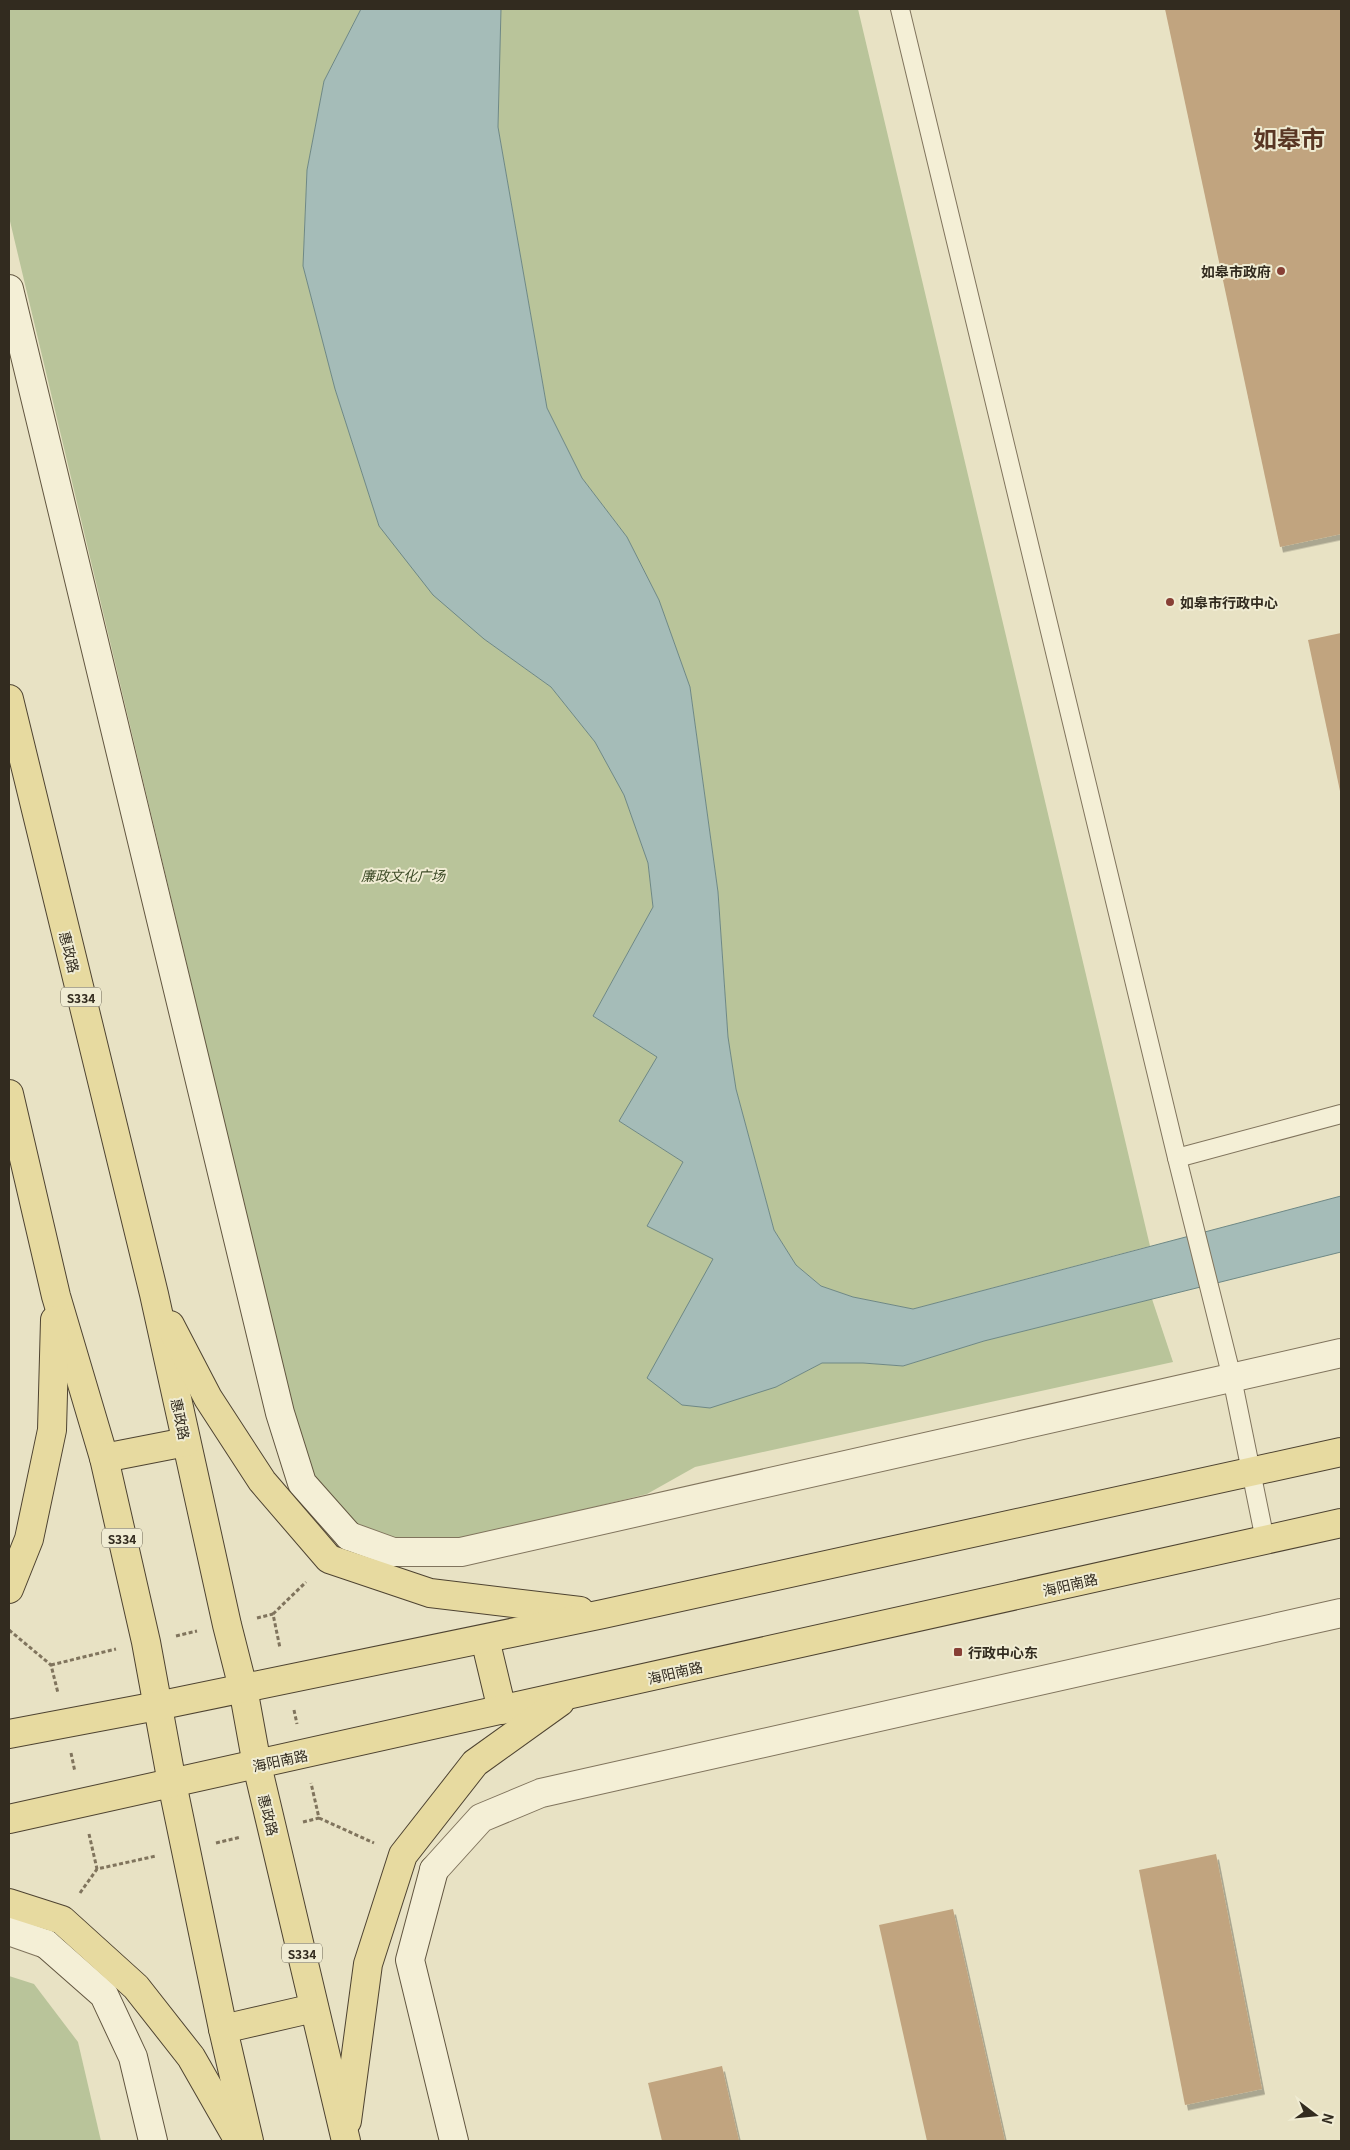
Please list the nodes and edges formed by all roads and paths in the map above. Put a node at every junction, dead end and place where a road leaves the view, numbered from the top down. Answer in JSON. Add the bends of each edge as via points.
{"nodes":[{"id":1,"x":900,"y":9,"type":"edge"},
{"id":2,"x":9,"y":289,"type":"edge"},
{"id":3,"x":9,"y":699,"type":"edge"},
{"id":4,"x":9,"y":1094,"type":"edge"},
{"id":5,"x":1341,"y":1114,"type":"edge"},
{"id":6,"x":1177,"y":1158,"type":"junction"},
{"id":7,"x":154,"y":1294,"type":"junction"},
{"id":8,"x":56,"y":1296,"type":"junction"},
{"id":9,"x":1341,"y":1353,"type":"edge"},
{"id":10,"x":1232,"y":1378,"type":"junction"},
{"id":11,"x":186,"y":1442,"type":"junction"},
{"id":12,"x":1341,"y":1452,"type":"edge"},
{"id":13,"x":104,"y":1458,"type":"junction"},
{"id":14,"x":1252,"y":1473,"type":"junction"},
{"id":15,"x":1341,"y":1523,"type":"edge"},
{"id":16,"x":1265,"y":1540,"type":"junction"},
{"id":17,"x":9,"y":1589,"type":"edge"},
{"id":18,"x":1341,"y":1613,"type":"edge"},
{"id":19,"x":604,"y":1614,"type":"junction"},
{"id":20,"x":9,"y":1630,"type":"edge"},
{"id":21,"x":485,"y":1639,"type":"junction"},
{"id":22,"x":51,"y":1665,"type":"dead end"},
{"id":23,"x":243,"y":1688,"type":"junction"},
{"id":24,"x":568,"y":1695,"type":"junction"},
{"id":25,"x":158,"y":1706,"type":"junction"},
{"id":26,"x":502,"y":1710,"type":"junction"},
{"id":27,"x":9,"y":1734,"type":"edge"},
{"id":28,"x":257,"y":1765,"type":"junction"},
{"id":29,"x":172,"y":1783,"type":"junction"},
{"id":30,"x":9,"y":1819,"type":"edge"},
{"id":31,"x":9,"y":1902,"type":"edge"},
{"id":32,"x":9,"y":1931,"type":"edge"},
{"id":33,"x":314,"y":2008,"type":"junction"},
{"id":34,"x":223,"y":2029,"type":"junction"},
{"id":35,"x":346,"y":2139,"type":"edge"},
{"id":36,"x":153,"y":2141,"type":"edge"},
{"id":37,"x":239,"y":2141,"type":"edge"},
{"id":38,"x":249,"y":2141,"type":"edge"},
{"id":39,"x":454,"y":2141,"type":"edge"}],
"edges":[{"from":1,"to":6,"type":"lane"},
{"from":2,"to":10,"type":"street","via":[[280,1413],[302,1483],[349,1536],[394,1552],[461,1552]]},
{"from":3,"to":7,"type":"main road","name":"惠政路","number":"S334"},
{"from":4,"to":8,"type":"main road","number":"S334"},
{"from":5,"to":6,"type":"lane"},
{"from":6,"to":10,"type":"lane"},
{"from":7,"to":11,"type":"main road","name":"惠政路","number":"S334"},
{"from":7,"to":19,"type":"main road","via":[[208,1398],[262,1481],[329,1559],[430,1593]]},
{"from":8,"to":13,"type":"main road","number":"S334"},
{"from":8,"to":17,"type":"main road","via":[[52,1430],[28,1539]]},
{"from":9,"to":10,"type":"street"},
{"from":10,"to":14,"type":"lane"},
{"from":11,"to":13,"type":"main road"},
{"from":11,"to":23,"type":"main road","name":"惠政路","number":"S334"},
{"from":12,"to":14,"type":"main road"},
{"from":13,"to":25,"type":"main road","number":"S334"},
{"from":14,"to":16,"type":"lane"},
{"from":14,"to":19,"type":"main road"},
{"from":15,"to":16,"type":"main road","name":"海阳南路"},
{"from":16,"to":24,"type":"main road","name":"海阳南路"},
{"from":18,"to":39,"type":"street","via":[[541,1792],[481,1818],[434,1870],[410,1960]]},
{"from":19,"to":21,"type":"main road"},
{"from":20,"to":22,"type":"path"},
{"from":21,"to":23,"type":"main road"},
{"from":21,"to":26,"type":"main road"},
{"from":23,"to":25,"type":"main road"},
{"from":23,"to":28,"type":"main road","name":"惠政路","number":"S334"},
{"from":24,"to":26,"type":"main road","name":"海阳南路"},
{"from":24,"to":35,"type":"main road","via":[[475,1763],[403,1855],[368,1964]]},
{"from":25,"to":27,"type":"main road"},
{"from":25,"to":29,"type":"main road","number":"S334"},
{"from":26,"to":28,"type":"main road","name":"海阳南路"},
{"from":28,"to":29,"type":"main road","name":"海阳南路"},
{"from":28,"to":33,"type":"main road","name":"惠政路","number":"S334"},
{"from":29,"to":30,"type":"main road","name":"海阳南路"},
{"from":29,"to":34,"type":"main road","number":"S334"},
{"from":31,"to":37,"type":"main road","via":[[62,1920],[136,1987],[191,2058]]},
{"from":32,"to":36,"type":"street","via":[[46,1944],[104,1995],[133,2057]]},
{"from":33,"to":34,"type":"main road"},
{"from":33,"to":35,"type":"main road","name":"惠政路","number":"S334"},
{"from":34,"to":38,"type":"main road","number":"S334"}]}
